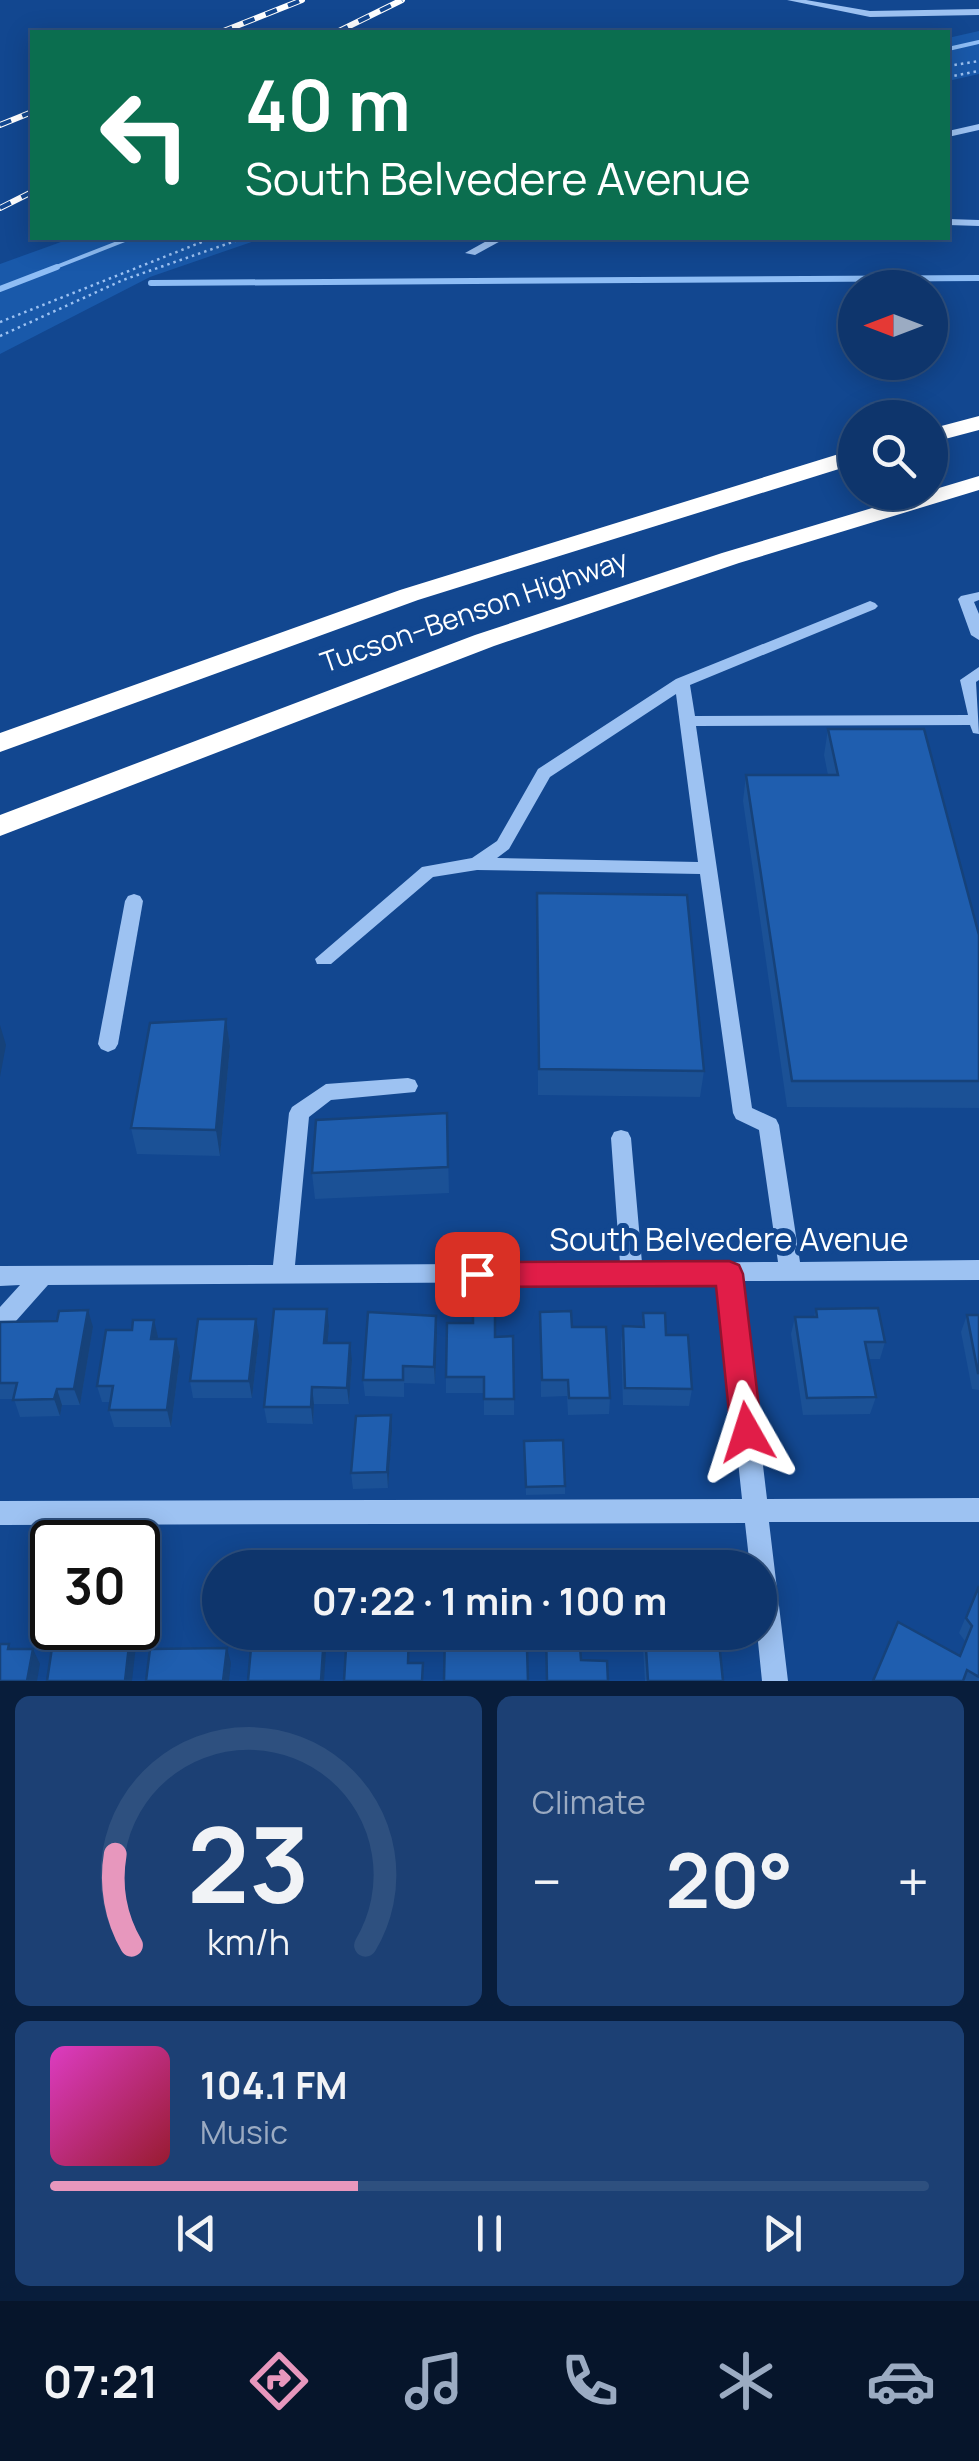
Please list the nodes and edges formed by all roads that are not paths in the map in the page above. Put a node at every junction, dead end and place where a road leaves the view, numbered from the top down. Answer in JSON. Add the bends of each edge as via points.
{"nodes":[{"id":1,"x":791,"y":0,"type":"edge"},
{"id":2,"x":979,"y":12,"type":"edge"},
{"id":3,"x":979,"y":127,"type":"edge"},
{"id":4,"x":950,"y":134,"type":"edge"},
{"id":5,"x":950,"y":222,"type":"edge"},
{"id":6,"x":979,"y":223,"type":"edge"},
{"id":7,"x":496,"y":240,"type":"edge"},
{"id":8,"x":471,"y":253,"type":"dead end"},
{"id":9,"x":979,"y":423,"type":"edge"},
{"id":10,"x":948,"y":431,"type":"edge"},
{"id":11,"x":838,"y":461,"type":"edge"},
{"id":12,"x":979,"y":483,"type":"edge"},
{"id":13,"x":979,"y":596,"type":"edge"},
{"id":14,"x":870,"y":606,"type":"dead end"},
{"id":15,"x":979,"y":636,"type":"edge"},
{"id":16,"x":979,"y":672,"type":"edge"},
{"id":17,"x":682,"y":683,"type":"junction"},
{"id":18,"x":688,"y":721,"type":"junction"},
{"id":19,"x":978,"y":723,"type":"edge"},
{"id":20,"x":0,"y":743,"type":"edge"},
{"id":21,"x":0,"y":826,"type":"edge"},
{"id":22,"x":477,"y":864,"type":"junction"},
{"id":23,"x":710,"y":868,"type":"junction"},
{"id":24,"x":134,"y":901,"type":"dead end"},
{"id":25,"x":324,"y":959,"type":"dead end"},
{"id":26,"x":108,"y":1044,"type":"dead end"},
{"id":27,"x":408,"y":1086,"type":"dead end"},
{"id":28,"x":620,"y":1138,"type":"dead end"},
{"id":29,"x":979,"y":1270,"type":"edge"},
{"id":30,"x":790,"y":1273,"type":"junction"},
{"id":31,"x":632,"y":1274,"type":"junction"},
{"id":32,"x":729,"y":1274,"type":"junction"},
{"id":33,"x":283,"y":1275,"type":"junction"},
{"id":34,"x":0,"y":1276,"type":"edge"},
{"id":35,"x":43,"y":1276,"type":"junction"},
{"id":36,"x":0,"y":1323,"type":"edge"},
{"id":37,"x":979,"y":1510,"type":"edge"},
{"id":38,"x":756,"y":1512,"type":"junction"},
{"id":39,"x":0,"y":1513,"type":"edge"},
{"id":40,"x":775,"y":1681,"type":"edge"}],
"edges":[{"from":1,"to":2,"type":"street","via":[[870,14]]},
{"from":3,"to":4,"type":"street"},
{"from":5,"to":6,"type":"street"},
{"from":7,"to":8,"type":"street"},
{"from":9,"to":10,"type":"highway"},
{"from":11,"to":20,"type":"highway","name":"Tucson–Benson Highway","via":[[409,595]]},
{"from":12,"to":21,"type":"highway","name":"Tucson–Benson Highway","via":[[525,626]]},
{"from":13,"to":15,"type":"street","via":[[966,599]]},
{"from":14,"to":17,"type":"street"},
{"from":16,"to":19,"type":"street","via":[[967,688]]},
{"from":17,"to":18,"type":"street"},
{"from":17,"to":22,"type":"street","via":[[544,773],[503,846]]},
{"from":18,"to":19,"type":"street"},
{"from":18,"to":23,"type":"street"},
{"from":22,"to":23,"type":"street"},
{"from":22,"to":25,"type":"street","via":[[428,871]]},
{"from":23,"to":30,"type":"street","via":[[743,1113],[769,1125]]},
{"from":24,"to":26,"type":"street"},
{"from":27,"to":33,"type":"street","via":[[326,1092],[299,1113]]},
{"from":28,"to":31,"type":"street"},
{"from":29,"to":30,"type":"street","name":"South Belvedere Avenue"},
{"from":30,"to":32,"type":"street","name":"South Belvedere Avenue"},
{"from":31,"to":32,"type":"street","name":"South Belvedere Avenue"},
{"from":31,"to":33,"type":"street","name":"South Belvedere Avenue"},
{"from":32,"to":38,"type":"street"},
{"from":33,"to":35,"type":"street","name":"South Belvedere Avenue"},
{"from":34,"to":35,"type":"street","name":"South Belvedere Avenue"},
{"from":35,"to":36,"type":"street"},
{"from":37,"to":38,"type":"street"},
{"from":38,"to":39,"type":"street"},
{"from":38,"to":40,"type":"street"}]}
